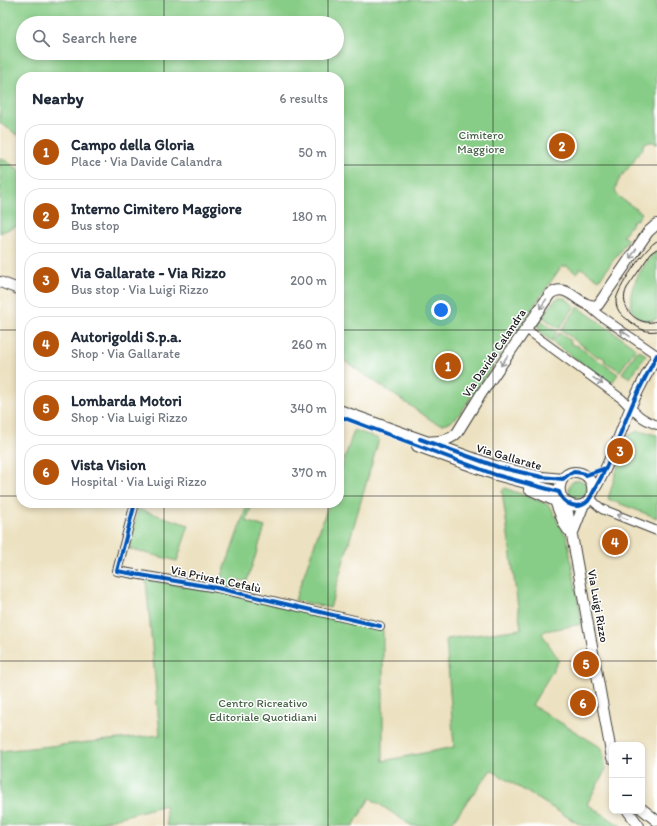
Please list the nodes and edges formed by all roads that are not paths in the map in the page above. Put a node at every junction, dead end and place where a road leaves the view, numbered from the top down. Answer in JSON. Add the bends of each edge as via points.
{"nodes":[{"id":1,"x":657,"y":224,"type":"edge"},
{"id":2,"x":0,"y":282,"type":"edge"},
{"id":3,"x":0,"y":288,"type":"edge"},
{"id":4,"x":16,"y":288,"type":"edge"},
{"id":5,"x":16,"y":294,"type":"edge"},
{"id":6,"x":586,"y":304,"type":"junction"},
{"id":7,"x":526,"y":329,"type":"junction"},
{"id":8,"x":657,"y":355,"type":"edge"},
{"id":9,"x":630,"y":408,"type":"junction"},
{"id":10,"x":344,"y":412,"type":"edge"},
{"id":11,"x":344,"y":418,"type":"edge"},
{"id":12,"x":657,"y":425,"type":"edge"},
{"id":13,"x":426,"y":442,"type":"junction"},
{"id":14,"x":606,"y":468,"type":"junction"},
{"id":15,"x":496,"y":475,"type":"junction"},
{"id":16,"x":586,"y":476,"type":"junction"},
{"id":17,"x":563,"y":479,"type":"junction"},
{"id":18,"x":560,"y":492,"type":"junction"},
{"id":19,"x":589,"y":498,"type":"junction"},
{"id":20,"x":566,"y":502,"type":"junction"},
{"id":21,"x":134,"y":508,"type":"edge"},
{"id":22,"x":657,"y":531,"type":"edge"},
{"id":23,"x":572,"y":535,"type":"junction"},
{"id":24,"x":380,"y":626,"type":"dead end"},
{"id":25,"x":610,"y":742,"type":"edge"},
{"id":26,"x":645,"y":811,"type":"edge"},
{"id":27,"x":630,"y":814,"type":"edge"},
{"id":28,"x":657,"y":821,"type":"edge"},
{"id":29,"x":639,"y":826,"type":"edge"}],
"edges":[{"from":1,"to":6,"type":"main road","one_way":true,"via":[[648,232],[600,304]]},
{"from":2,"to":4,"type":"main road"},
{"from":3,"to":5,"type":"main road"},
{"from":6,"to":7,"type":"main road","name":"Via Davide Calandra","one_way":true,"via":[[566,291],[553,292]]},
{"from":8,"to":6,"type":"street","one_way":true},
{"from":7,"to":9,"type":"street","one_way":true,"via":[[622,399]]},
{"from":7,"to":13,"type":"main road","name":"Via Davide Calandra","one_way":true,"via":[[453,437]]},
{"from":8,"to":9,"type":"main road"},
{"from":9,"to":12,"type":"street","via":[[643,420]]},
{"from":9,"to":14,"type":"main road"},
{"from":10,"to":13,"type":"main road","name":"Via Gallarate"},
{"from":11,"to":15,"type":"main road","name":"Via Gallarate"},
{"from":13,"to":17,"type":"main road","name":"Via Gallarate","via":[[498,467],[542,478]]},
{"from":14,"to":16,"type":"main road"},
{"from":14,"to":19,"type":"main road"},
{"from":15,"to":18,"type":"main road","name":"Via Gallarate"},
{"from":15,"to":23,"type":"main road","via":[[555,501],[564,524]]},
{"from":16,"to":17,"type":"main road","name":"Via Gallarate","via":[[574,472]]},
{"from":16,"to":19,"type":"main road","via":[[592,484]]},
{"from":17,"to":18,"type":"main road","via":[[560,483]]},
{"from":18,"to":20,"type":"main road"},
{"from":19,"to":20,"type":"main road","via":[[574,506]]},
{"from":22,"to":19,"type":"street","one_way":true,"via":[[602,509]]},
{"from":19,"to":23,"type":"main road"},
{"from":20,"to":23,"type":"main road","name":"Via Luigi Rizzo"},
{"from":21,"to":24,"type":"street","name":"Via Privata Cefalù","via":[[117,571],[217,588]]},
{"from":23,"to":25,"type":"main road","name":"Via Luigi Rizzo"},
{"from":26,"to":28,"type":"main road"},
{"from":27,"to":29,"type":"main road"}]}
